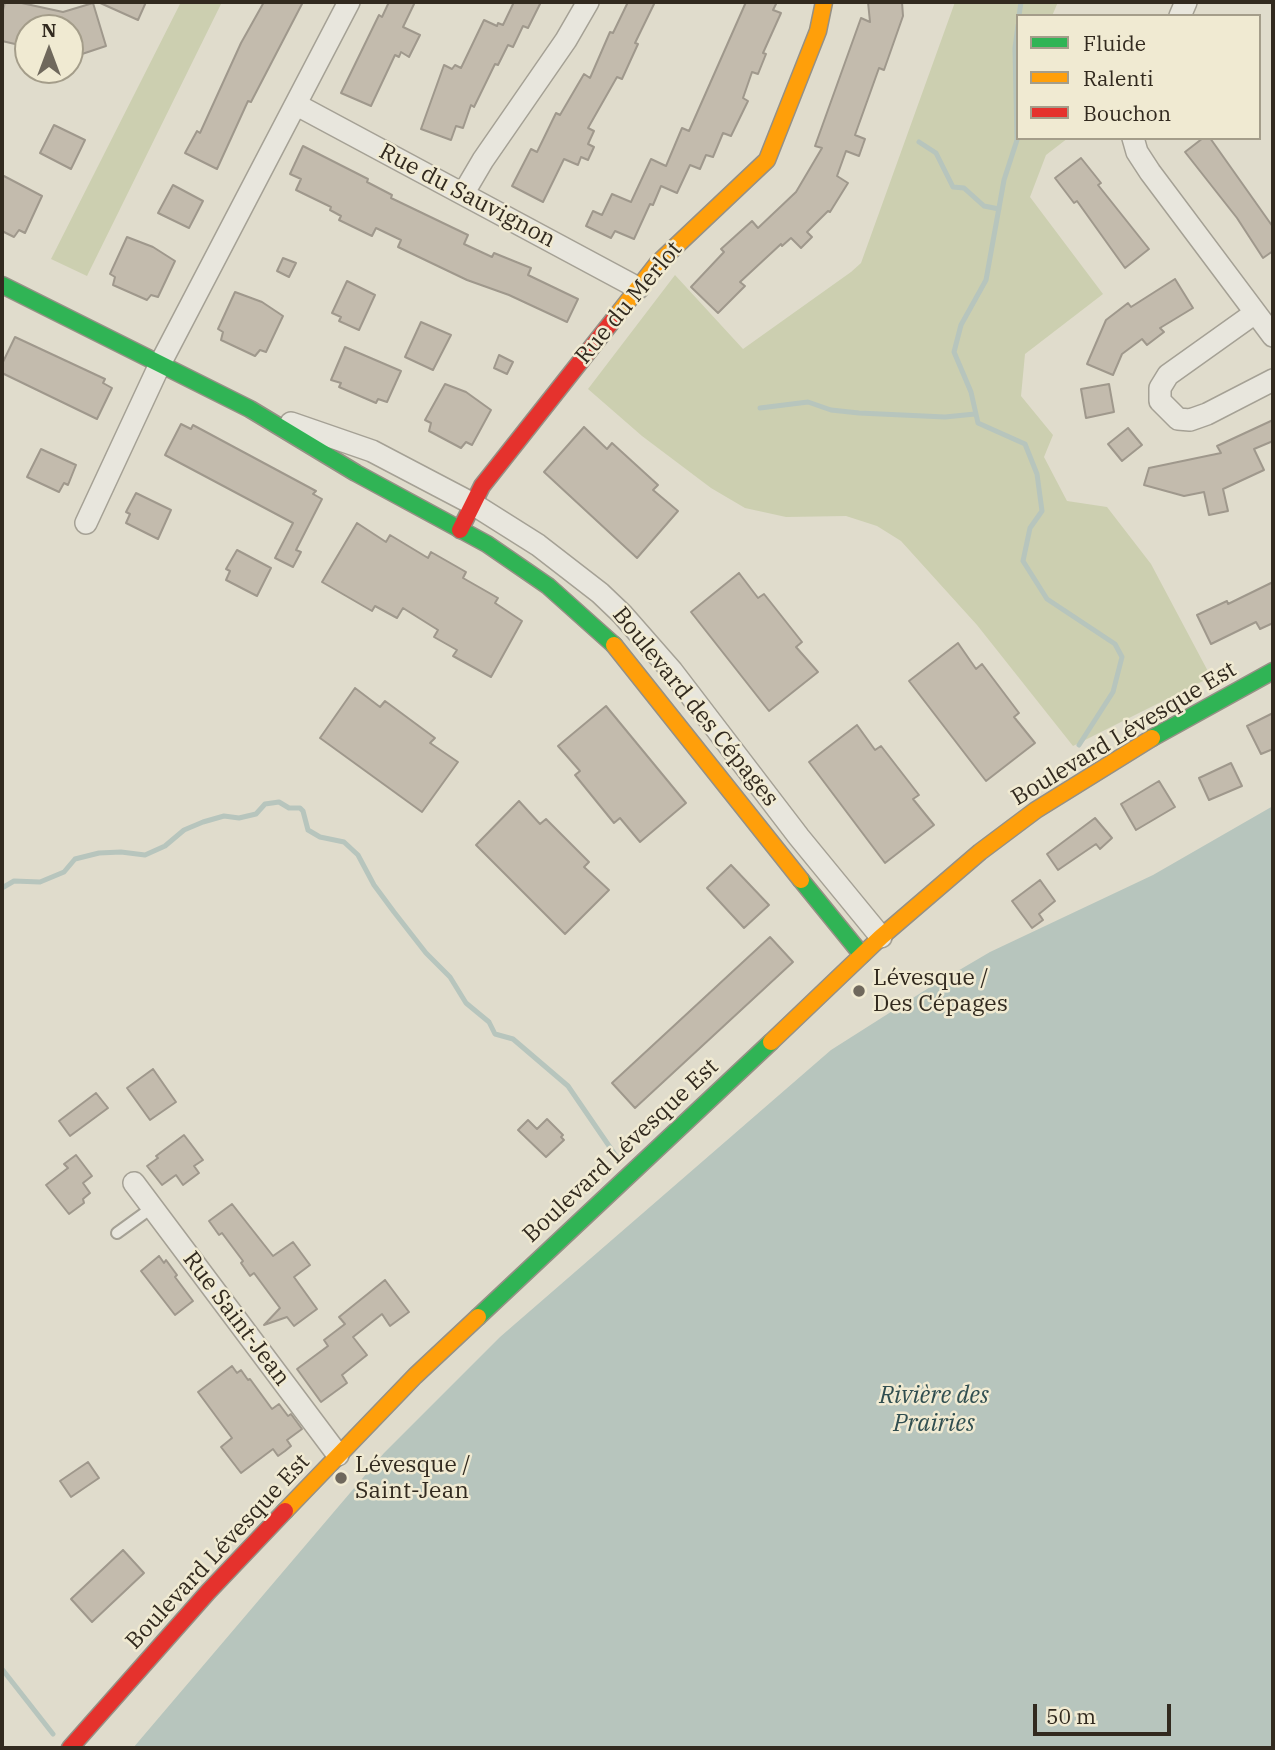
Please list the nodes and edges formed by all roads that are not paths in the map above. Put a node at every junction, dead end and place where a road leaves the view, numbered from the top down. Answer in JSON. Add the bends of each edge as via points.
{"nodes":[{"id":1,"x":349,"y":2,"type":"edge"},
{"id":2,"x":588,"y":2,"type":"edge"},
{"id":3,"x":824,"y":2,"type":"edge"},
{"id":4,"x":297,"y":105,"type":"junction"},
{"id":5,"x":1134,"y":140,"type":"edge"},
{"id":6,"x":463,"y":194,"type":"junction"},
{"id":7,"x":2,"y":285,"type":"edge"},
{"id":8,"x":638,"y":288,"type":"junction"},
{"id":9,"x":1255,"y":313,"type":"junction"},
{"id":10,"x":1273,"y":336,"type":"edge"},
{"id":11,"x":160,"y":364,"type":"junction"},
{"id":12,"x":1273,"y":380,"type":"edge"},
{"id":13,"x":250,"y":409,"type":"junction"},
{"id":14,"x":473,"y":504,"type":"junction"},
{"id":15,"x":86,"y":523,"type":"dead end"},
{"id":16,"x":460,"y":530,"type":"junction"},
{"id":17,"x":1273,"y":671,"type":"edge"},
{"id":18,"x":881,"y":937,"type":"junction"},
{"id":19,"x":862,"y":955,"type":"junction"},
{"id":20,"x":134,"y":1182,"type":"dead end"},
{"id":21,"x":153,"y":1207,"type":"junction"},
{"id":22,"x":117,"y":1234,"type":"dead end"},
{"id":23,"x":338,"y":1455,"type":"junction"},
{"id":24,"x":70,"y":1748,"type":"edge"}],
"edges":[{"from":1,"to":4,"type":"street"},
{"from":2,"to":6,"type":"street"},
{"from":3,"to":8,"type":"street","name":"Rue du Merlot","via":[[818,32],[767,160],[657,264]]},
{"from":4,"to":6,"type":"street","name":"Rue du Sauvignon"},
{"from":4,"to":11,"type":"street"},
{"from":5,"to":9,"type":"street","via":[[1150,172]]},
{"from":6,"to":8,"type":"street","name":"Rue du Sauvignon"},
{"from":7,"to":11,"type":"street","name":"Boulevard des Cépages"},
{"from":8,"to":14,"type":"street","name":"Rue du Merlot"},
{"from":9,"to":10,"type":"street"},
{"from":9,"to":12,"type":"street","via":[[1168,374],[1160,388],[1160,401],[1178,419],[1189,420]]},
{"from":11,"to":13,"type":"street","name":"Boulevard des Cépages"},
{"from":11,"to":15,"type":"street"},
{"from":13,"to":14,"type":"street","name":"Boulevard des Cépages","via":[[372,451]]},
{"from":13,"to":16,"type":"street","name":"Boulevard des Cépages"},
{"from":14,"to":16,"type":"street","name":"Rue du Merlot"},
{"from":14,"to":18,"type":"street","name":"Boulevard des Cépages","via":[[555,557],[622,614]]},
{"from":16,"to":19,"type":"street","name":"Boulevard des Cépages","via":[[521,565],[622,653]]},
{"from":17,"to":18,"type":"street","name":"Boulevard Lévesque Est","via":[[1124,754],[1036,810],[945,880]]},
{"from":18,"to":19,"type":"street","name":"Boulevard Lévesque Est"},
{"from":19,"to":23,"type":"street","name":"Boulevard Lévesque Est","via":[[415,1376]]},
{"from":20,"to":21,"type":"street","name":"Rue Saint-Jean"},
{"from":21,"to":22,"type":"lane"},
{"from":21,"to":23,"type":"street","name":"Rue Saint-Jean"},
{"from":23,"to":24,"type":"street","name":"Boulevard Lévesque Est"}]}
